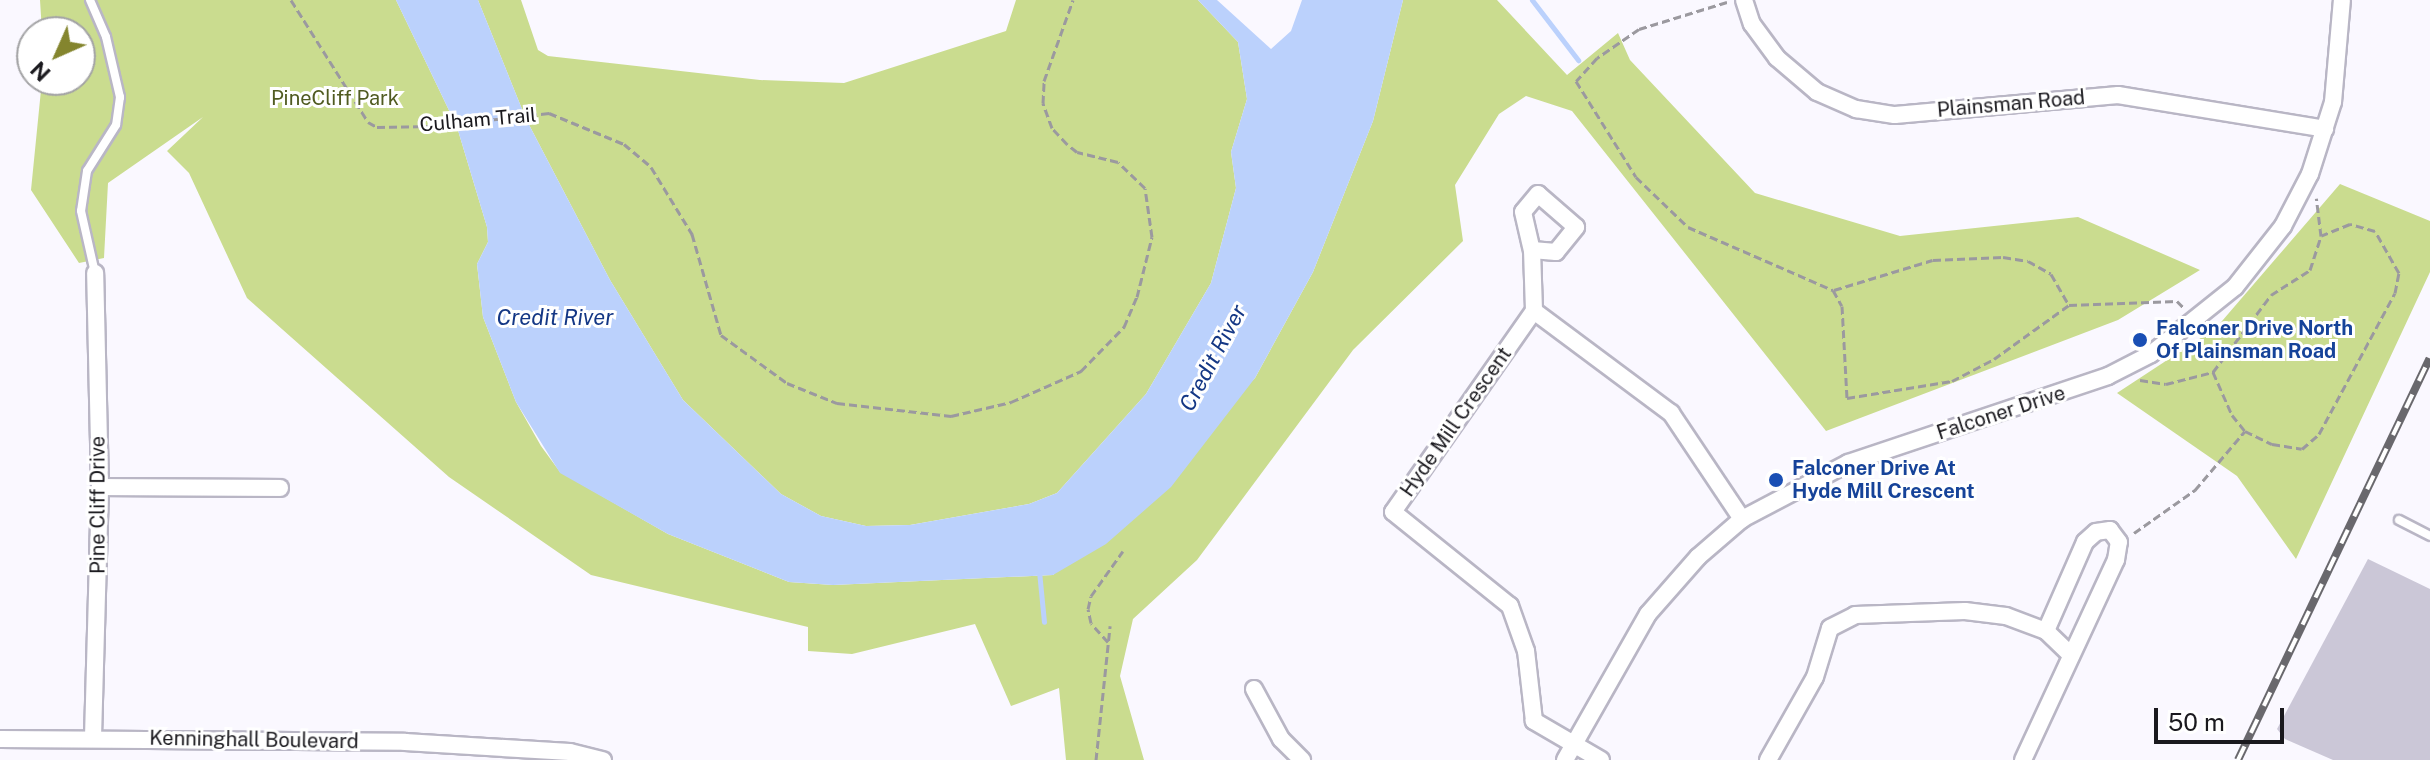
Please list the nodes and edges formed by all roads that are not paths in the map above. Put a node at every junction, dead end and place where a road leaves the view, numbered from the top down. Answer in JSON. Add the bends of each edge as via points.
{"nodes":[{"id":1,"x":90,"y":0,"type":"edge"},
{"id":2,"x":1744,"y":0,"type":"edge"},
{"id":3,"x":2342,"y":0,"type":"edge"},
{"id":4,"x":2325,"y":129,"type":"junction"},
{"id":5,"x":1532,"y":250,"type":"dead end"},
{"id":6,"x":95,"y":273,"type":"joint"},
{"id":7,"x":1534,"y":311,"type":"junction"},
{"id":8,"x":100,"y":487,"type":"junction"},
{"id":9,"x":280,"y":488,"type":"dead end"},
{"id":10,"x":1742,"y":519,"type":"junction"},
{"id":11,"x":2399,"y":520,"type":"dead end"},
{"id":12,"x":2430,"y":536,"type":"edge"},
{"id":13,"x":2046,"y":631,"type":"junction"},
{"id":14,"x":2071,"y":655,"type":"junction"},
{"id":15,"x":1254,"y":689,"type":"dead end"},
{"id":16,"x":93,"y":737,"type":"junction"},
{"id":17,"x":0,"y":739,"type":"edge"},
{"id":18,"x":1569,"y":752,"type":"edge"},
{"id":19,"x":603,"y":760,"type":"edge"},
{"id":20,"x":1302,"y":760,"type":"edge"},
{"id":21,"x":1601,"y":760,"type":"edge"},
{"id":22,"x":1768,"y":760,"type":"edge"},
{"id":23,"x":2023,"y":760,"type":"edge"}],
"edges":[{"from":1,"to":6,"type":"lane","via":[[106,37],[120,97],[116,125],[87,171],[81,211]]},
{"from":2,"to":4,"type":"street","name":"Plainsman Road","via":[[1752,24],[1777,58],[1817,92],[1856,109],[1895,115],[2118,95]]},
{"from":3,"to":4,"type":"street","name":"Falconer Drive","via":[[2340,64]]},
{"from":4,"to":10,"type":"street","name":"Falconer Drive","via":[[2310,174],[2260,258],[2197,321],[2108,376],[1848,463]]},
{"from":5,"to":7,"type":"street"},
{"from":6,"to":8,"type":"street","name":"Pine Cliff Drive"},
{"from":7,"to":10,"type":"street","via":[[1671,413]]},
{"from":7,"to":18,"type":"street","name":"Hyde Mill Crescent","via":[[1393,512],[1510,606],[1526,651],[1534,721]]},
{"from":8,"to":9,"type":"street"},
{"from":8,"to":16,"type":"street","name":"Pine Cliff Drive"},
{"from":10,"to":18,"type":"street","name":"Falconer Drive","via":[[1698,557],[1648,614]]},
{"from":11,"to":12,"type":"lane"},
{"from":13,"to":14,"type":"street"},
{"from":13,"to":14,"type":"street","via":[[2085,542],[2096,532],[2110,530],[2119,542],[2101,598]]},
{"from":13,"to":22,"type":"street","via":[[2006,616],[1965,611],[1855,615],[1830,628],[1815,677]]},
{"from":14,"to":23,"type":"street"},
{"from":15,"to":20,"type":"street","via":[[1281,739]]},
{"from":16,"to":17,"type":"street","name":"Kenninghall Boulevard"},
{"from":16,"to":19,"type":"street","name":"Kenninghall Boulevard","via":[[405,742],[570,752]]},
{"from":18,"to":21,"type":"street"}]}
